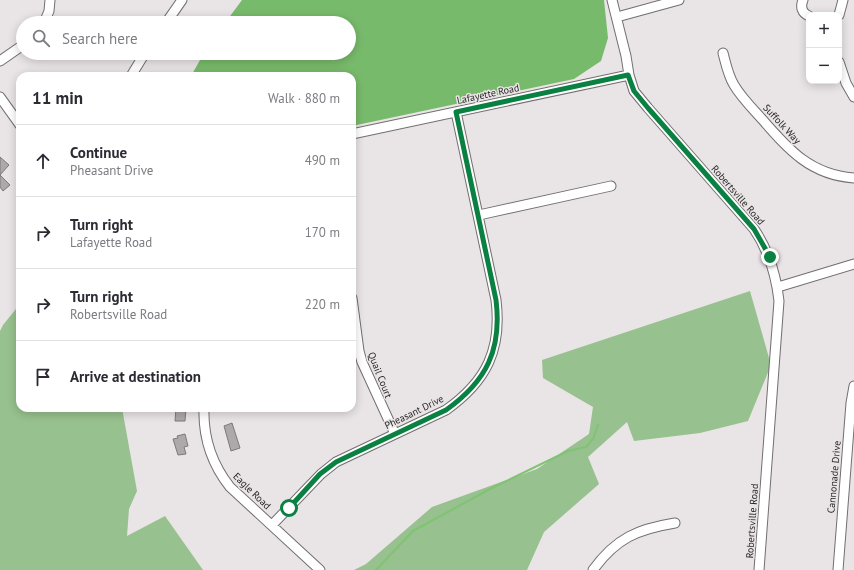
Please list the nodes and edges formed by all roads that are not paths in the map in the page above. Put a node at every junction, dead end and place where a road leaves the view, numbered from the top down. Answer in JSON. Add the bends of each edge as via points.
{"nodes":[{"id":1,"x":50,"y":0,"type":"edge"},
{"id":2,"x":182,"y":0,"type":"edge"},
{"id":3,"x":612,"y":0,"type":"edge"},
{"id":4,"x":679,"y":0,"type":"edge"},
{"id":5,"x":803,"y":0,"type":"edge"},
{"id":6,"x":839,"y":1,"type":"edge"},
{"id":7,"x":839,"y":12,"type":"edge"},
{"id":8,"x":806,"y":14,"type":"edge"},
{"id":9,"x":47,"y":16,"type":"edge"},
{"id":10,"x":171,"y":16,"type":"edge"},
{"id":11,"x":617,"y":17,"type":"junction"},
{"id":12,"x":16,"y":50,"type":"edge"},
{"id":13,"x":723,"y":53,"type":"dead end"},
{"id":14,"x":141,"y":60,"type":"edge"},
{"id":15,"x":0,"y":61,"type":"edge"},
{"id":16,"x":842,"y":71,"type":"edge"},
{"id":17,"x":133,"y":72,"type":"edge"},
{"id":18,"x":628,"y":75,"type":"junction"},
{"id":19,"x":0,"y":97,"type":"edge"},
{"id":20,"x":854,"y":97,"type":"edge"},
{"id":21,"x":456,"y":112,"type":"junction"},
{"id":22,"x":16,"y":119,"type":"edge"},
{"id":23,"x":356,"y":133,"type":"edge"},
{"id":24,"x":854,"y":178,"type":"edge"},
{"id":25,"x":611,"y":186,"type":"dead end"},
{"id":26,"x":478,"y":215,"type":"junction"},
{"id":27,"x":854,"y":264,"type":"edge"},
{"id":28,"x":778,"y":287,"type":"junction"},
{"id":29,"x":356,"y":328,"type":"edge"},
{"id":30,"x":854,"y":386,"type":"edge"},
{"id":31,"x":204,"y":412,"type":"edge"},
{"id":32,"x":394,"y":434,"type":"junction"},
{"id":33,"x":851,"y":439,"type":"edge"},
{"id":34,"x":675,"y":523,"type":"dead end"},
{"id":35,"x":272,"y":525,"type":"junction"},
{"id":36,"x":320,"y":570,"type":"edge"},
{"id":37,"x":593,"y":570,"type":"edge"},
{"id":38,"x":759,"y":570,"type":"edge"},
{"id":39,"x":838,"y":570,"type":"edge"}],
"edges":[{"from":1,"to":9,"type":"street"},
{"from":2,"to":10,"type":"street"},
{"from":3,"to":11,"type":"street","name":"Robertsville Road"},
{"from":4,"to":11,"type":"street"},
{"from":5,"to":8,"type":"street","via":[[801,8]]},
{"from":6,"to":7,"type":"street"},
{"from":11,"to":18,"type":"street","name":"Robertsville Road"},
{"from":12,"to":15,"type":"street"},
{"from":13,"to":24,"type":"street","name":"Suffolk Way","via":[[729,75],[739,93],[790,151],[811,166]]},
{"from":14,"to":17,"type":"street"},
{"from":16,"to":20,"type":"street"},
{"from":18,"to":21,"type":"street","name":"Lafayette Road"},
{"from":18,"to":28,"type":"street","name":"Robertsville Road","via":[[634,91],[754,229],[770,257]]},
{"from":19,"to":22,"type":"street"},
{"from":21,"to":23,"type":"street","name":"Lafayette Road"},
{"from":21,"to":26,"type":"street","name":"Pheasant Drive"},
{"from":25,"to":26,"type":"street"},
{"from":26,"to":32,"type":"street","name":"Pheasant Drive","via":[[498,314],[497,335],[489,362],[473,388],[461,400],[446,410]]},
{"from":27,"to":28,"type":"street"},
{"from":28,"to":38,"type":"street","name":"Robertsville Road"},
{"from":29,"to":32,"type":"street","name":"Quail Court","via":[[362,362]]},
{"from":30,"to":33,"type":"street","name":"Cannonade Drive"},
{"from":31,"to":35,"type":"street","name":"Eagle Road","via":[[204,432],[216,467],[230,487]]},
{"from":32,"to":35,"type":"street","name":"Pheasant Drive","via":[[342,458],[329,467]]},
{"from":33,"to":39,"type":"street","name":"Cannonade Drive"},
{"from":34,"to":37,"type":"street","via":[[653,527],[626,538]]},
{"from":35,"to":36,"type":"street","name":"Eagle Road"}]}
